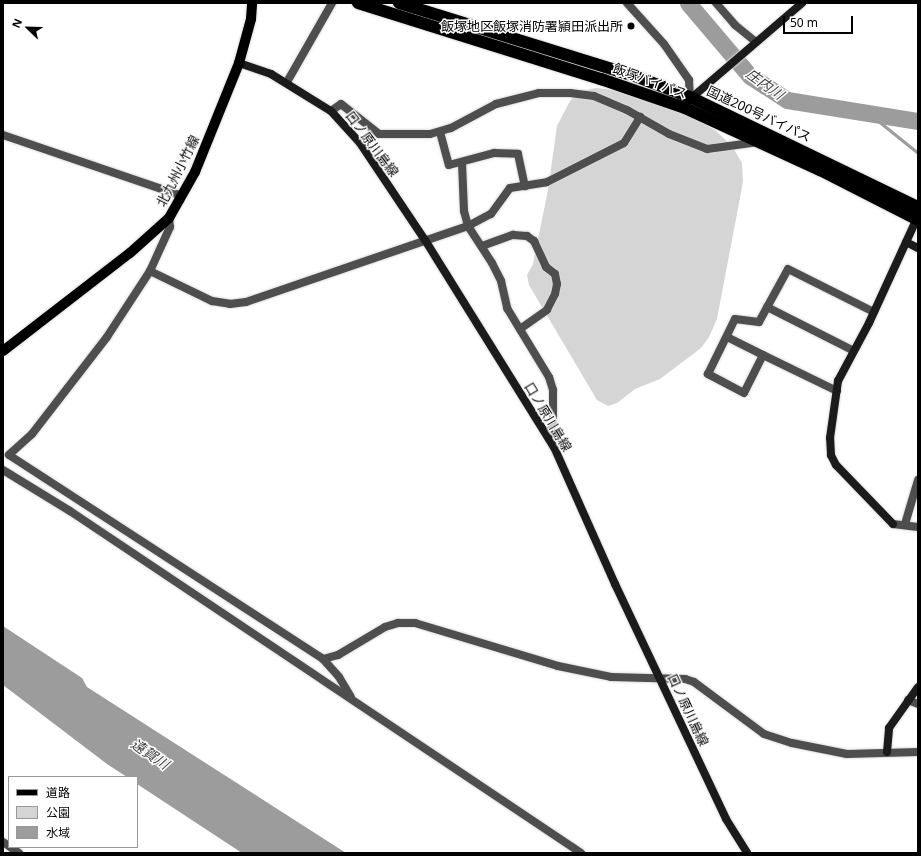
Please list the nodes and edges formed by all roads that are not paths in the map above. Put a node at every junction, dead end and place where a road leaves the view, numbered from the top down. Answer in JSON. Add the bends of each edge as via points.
{"nodes":[{"id":1,"x":252,"y":3,"type":"edge"},
{"id":2,"x":332,"y":3,"type":"edge"},
{"id":3,"x":358,"y":3,"type":"edge"},
{"id":4,"x":399,"y":3,"type":"edge"},
{"id":5,"x":627,"y":3,"type":"edge"},
{"id":6,"x":716,"y":3,"type":"edge"},
{"id":7,"x":802,"y":3,"type":"edge"},
{"id":8,"x":755,"y":43,"type":"junction"},
{"id":9,"x":239,"y":63,"type":"junction"},
{"id":10,"x":287,"y":82,"type":"junction"},
{"id":11,"x":690,"y":97,"type":"junction"},
{"id":12,"x":685,"y":108,"type":"junction"},
{"id":13,"x":331,"y":111,"type":"junction"},
{"id":14,"x":640,"y":117,"type":"junction"},
{"id":15,"x":440,"y":132,"type":"junction"},
{"id":16,"x":3,"y":135,"type":"edge"},
{"id":17,"x":759,"y":142,"type":"junction"},
{"id":18,"x":462,"y":163,"type":"junction"},
{"id":19,"x":525,"y":186,"type":"junction"},
{"id":20,"x":182,"y":196,"type":"junction"},
{"id":21,"x":918,"y":207,"type":"edge"},
{"id":22,"x":169,"y":218,"type":"junction"},
{"id":23,"x":917,"y":218,"type":"edge"},
{"id":24,"x":468,"y":226,"type":"junction"},
{"id":25,"x":425,"y":240,"type":"junction"},
{"id":26,"x":906,"y":242,"type":"junction"},
{"id":27,"x":482,"y":246,"type":"junction"},
{"id":28,"x":918,"y":248,"type":"edge"},
{"id":29,"x":150,"y":271,"type":"junction"},
{"id":30,"x":767,"y":307,"type":"junction"},
{"id":31,"x":874,"y":312,"type":"junction"},
{"id":32,"x":520,"y":329,"type":"junction"},
{"id":33,"x":727,"y":337,"type":"junction"},
{"id":34,"x":854,"y":350,"type":"junction"},
{"id":35,"x":3,"y":351,"type":"edge"},
{"id":36,"x":763,"y":356,"type":"junction"},
{"id":37,"x":837,"y":391,"type":"junction"},
{"id":38,"x":549,"y":439,"type":"junction"},
{"id":39,"x":6,"y":454,"type":"edge"},
{"id":40,"x":3,"y":470,"type":"edge"},
{"id":41,"x":918,"y":480,"type":"edge"},
{"id":42,"x":893,"y":524,"type":"joint"},
{"id":43,"x":905,"y":524,"type":"junction"},
{"id":44,"x":918,"y":526,"type":"edge"},
{"id":45,"x":323,"y":659,"type":"junction"},
{"id":46,"x":660,"y":678,"type":"junction"},
{"id":47,"x":918,"y":687,"type":"edge"},
{"id":48,"x":352,"y":699,"type":"junction"},
{"id":49,"x":908,"y":700,"type":"junction"},
{"id":50,"x":918,"y":704,"type":"edge"},
{"id":51,"x":887,"y":752,"type":"junction"},
{"id":52,"x":918,"y":752,"type":"edge"},
{"id":53,"x":581,"y":853,"type":"edge"},
{"id":54,"x":747,"y":853,"type":"edge"}],
"edges":[{"from":1,"to":9,"type":"main road","name":"北九州小竹線","via":[[251,19]]},
{"from":2,"to":10,"type":"street"},
{"from":3,"to":12,"type":"highway","name":"飯塚バイパス"},
{"from":4,"to":11,"type":"highway","name":"国道200号バイパス","via":[[632,75]]},
{"from":5,"to":11,"type":"street","via":[[664,44],[689,80]]},
{"from":6,"to":8,"type":"street"},
{"from":7,"to":8,"type":"main road"},
{"from":8,"to":11,"type":"main road"},
{"from":9,"to":10,"type":"main road","name":"口ノ原川島線"},
{"from":9,"to":20,"type":"main road","name":"北九州小竹線","via":[[207,145]]},
{"from":10,"to":13,"type":"main road","name":"口ノ原川島線"},
{"from":11,"to":12,"type":"main road"},
{"from":11,"to":21,"type":"highway","name":"国道200号バイパス"},
{"from":12,"to":17,"type":"highway","name":"飯塚バイパス"},
{"from":13,"to":15,"type":"street","via":[[341,104],[379,134],[415,135]]},
{"from":13,"to":25,"type":"main road","name":"口ノ原川島線","via":[[360,143]]},
{"from":14,"to":15,"type":"street","via":[[594,96],[539,93],[496,104]]},
{"from":14,"to":17,"type":"street","via":[[669,134],[707,149]]},
{"from":14,"to":19,"type":"street","via":[[624,143],[547,182]]},
{"from":15,"to":18,"type":"street","via":[[449,165]]},
{"from":16,"to":20,"type":"street"},
{"from":17,"to":23,"type":"highway","name":"飯塚バイパス"},
{"from":18,"to":19,"type":"street","via":[[494,153],[518,154]]},
{"from":18,"to":24,"type":"street","via":[[464,211]]},
{"from":19,"to":24,"type":"street","via":[[510,188],[491,214]]},
{"from":20,"to":22,"type":"main road","name":"北九州小竹線"},
{"from":22,"to":29,"type":"street","via":[[170,227]]},
{"from":22,"to":35,"type":"main road","name":"北九州小竹線","via":[[130,253]]},
{"from":23,"to":26,"type":"main road"},
{"from":24,"to":25,"type":"street"},
{"from":24,"to":27,"type":"street"},
{"from":25,"to":29,"type":"street","via":[[246,302],[230,304],[212,301]]},
{"from":25,"to":38,"type":"main road","name":"口ノ原川島線"},
{"from":26,"to":28,"type":"main road"},
{"from":26,"to":31,"type":"main road"},
{"from":27,"to":32,"type":"street","via":[[501,281],[507,308]]},
{"from":27,"to":32,"type":"street","via":[[513,235],[527,236],[534,241],[546,267],[555,274],[555,294],[547,310]]},
{"from":29,"to":39,"type":"street","via":[[107,337],[68,389],[32,434]]},
{"from":30,"to":31,"type":"street","via":[[788,269]]},
{"from":30,"to":33,"type":"street","via":[[759,322],[735,320]]},
{"from":30,"to":34,"type":"street"},
{"from":31,"to":34,"type":"main road"},
{"from":32,"to":38,"type":"street","via":[[549,377],[553,390],[553,420]]},
{"from":33,"to":36,"type":"street"},
{"from":33,"to":36,"type":"street","via":[[708,374],[744,393]]},
{"from":34,"to":37,"type":"main road","via":[[844,366]]},
{"from":36,"to":37,"type":"street"},
{"from":37,"to":42,"type":"main road","via":[[830,438],[836,465]]},
{"from":38,"to":46,"type":"main road","name":"口ノ原川島線"},
{"from":39,"to":45,"type":"street"},
{"from":40,"to":48,"type":"street","via":[[70,511]]},
{"from":41,"to":43,"type":"street"},
{"from":42,"to":43,"type":"street"},
{"from":43,"to":44,"type":"street"},
{"from":45,"to":46,"type":"street","via":[[338,655],[385,627],[398,623],[415,623],[558,666],[611,677]]},
{"from":45,"to":48,"type":"street","via":[[339,677]]},
{"from":46,"to":51,"type":"street","via":[[694,682],[764,734],[792,743],[847,754]]},
{"from":46,"to":54,"type":"main road","name":"口ノ原川島線","via":[[731,829]]},
{"from":47,"to":49,"type":"main road"},
{"from":48,"to":53,"type":"street"},
{"from":49,"to":50,"type":"street"},
{"from":49,"to":51,"type":"main road","via":[[889,728]]},
{"from":51,"to":52,"type":"street"}]}
